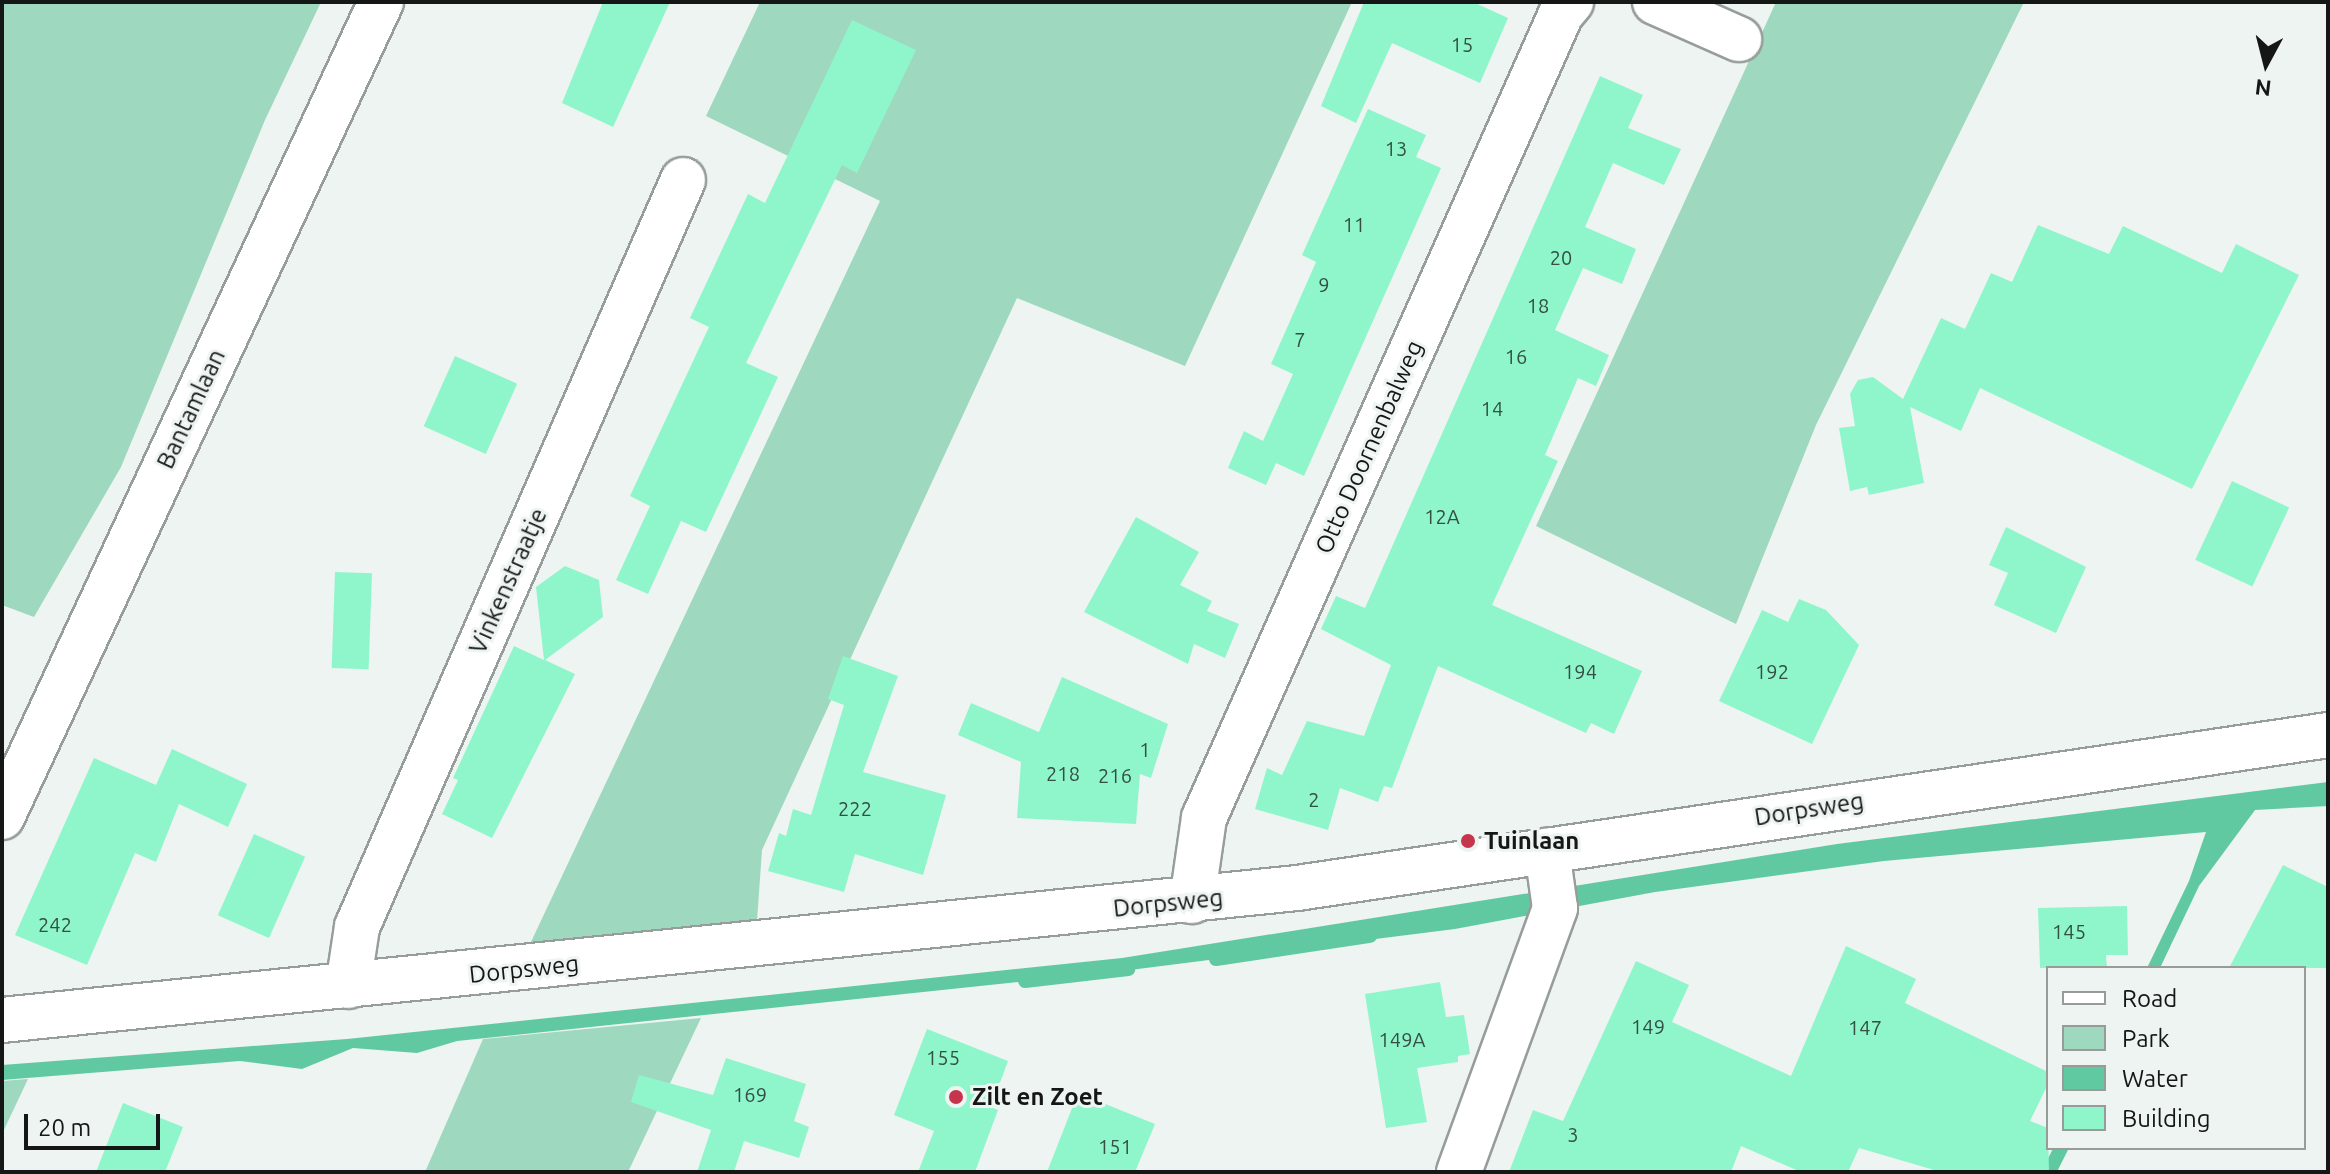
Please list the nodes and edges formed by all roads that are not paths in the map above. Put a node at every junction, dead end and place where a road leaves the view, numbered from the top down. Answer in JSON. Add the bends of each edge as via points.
{"nodes":[{"id":1,"x":381,"y":2,"type":"edge"},
{"id":2,"x":1571,"y":2,"type":"edge"},
{"id":3,"x":1655,"y":2,"type":"edge"},
{"id":4,"x":1739,"y":39,"type":"dead end"},
{"id":5,"x":683,"y":180,"type":"dead end"},
{"id":6,"x":2328,"y":735,"type":"edge"},
{"id":7,"x":2,"y":817,"type":"edge"},
{"id":8,"x":1547,"y":851,"type":"junction"},
{"id":9,"x":1192,"y":901,"type":"junction"},
{"id":10,"x":348,"y":986,"type":"junction"},
{"id":11,"x":2,"y":1020,"type":"edge"},
{"id":12,"x":1459,"y":1172,"type":"edge"}],
"edges":[{"from":1,"to":7,"type":"street","name":"Bantamlaan"},
{"from":2,"to":9,"type":"street","name":"Otto Doornenbalweg","via":[[1561,14],[1204,818]]},
{"from":3,"to":4,"type":"street"},
{"from":5,"to":10,"type":"street","name":"Vinkenstraatje","via":[[357,927]]},
{"from":6,"to":8,"type":"street","name":"Dorpsweg"},
{"from":8,"to":9,"type":"street","name":"Dorpsweg"},
{"from":8,"to":12,"type":"street","via":[[1555,908]]},
{"from":9,"to":10,"type":"street","name":"Dorpsweg"},
{"from":10,"to":11,"type":"street","name":"Dorpsweg"}]}
